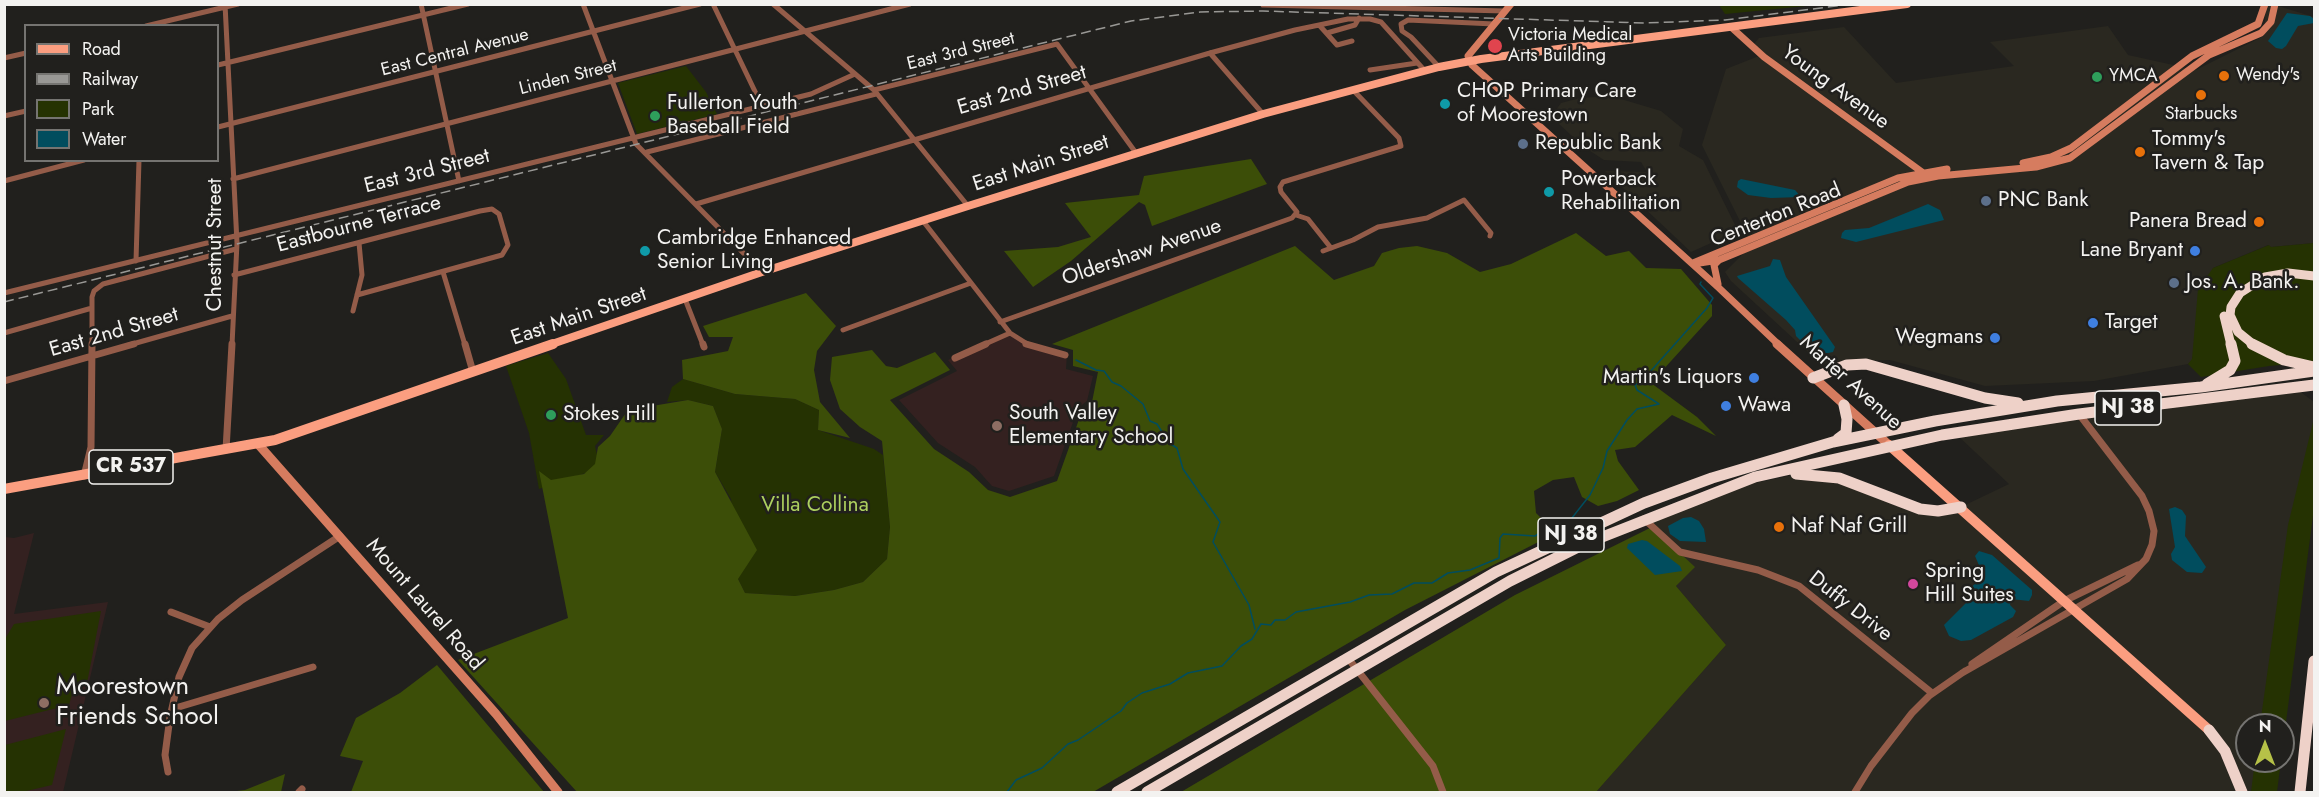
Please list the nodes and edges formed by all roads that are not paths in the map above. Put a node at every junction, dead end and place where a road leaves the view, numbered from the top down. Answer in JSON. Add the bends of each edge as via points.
{"nodes":[{"id":1,"x":238,"y":4,"type":"edge"},
{"id":2,"x":421,"y":4,"type":"edge"},
{"id":3,"x":468,"y":4,"type":"edge"},
{"id":4,"x":584,"y":4,"type":"edge"},
{"id":5,"x":700,"y":4,"type":"edge"},
{"id":6,"x":713,"y":4,"type":"edge"},
{"id":7,"x":773,"y":4,"type":"edge"},
{"id":8,"x":910,"y":4,"type":"edge"},
{"id":9,"x":1511,"y":4,"type":"edge"},
{"id":10,"x":1907,"y":4,"type":"edge"},
{"id":11,"x":2265,"y":4,"type":"edge"},
{"id":12,"x":2275,"y":4,"type":"edge"},
{"id":13,"x":1263,"y":5,"type":"edge"},
{"id":14,"x":225,"y":6,"type":"edge"},
{"id":15,"x":1321,"y":6,"type":"edge"},
{"id":16,"x":1380,"y":6,"type":"edge"},
{"id":17,"x":1505,"y":12,"type":"junction"},
{"id":18,"x":423,"y":15,"type":"junction"},
{"id":19,"x":1359,"y":18,"type":"junction"},
{"id":20,"x":154,"y":24,"type":"edge"},
{"id":21,"x":1494,"y":24,"type":"junction"},
{"id":22,"x":1320,"y":26,"type":"junction"},
{"id":23,"x":1731,"y":27,"type":"junction"},
{"id":24,"x":806,"y":31,"type":"junction"},
{"id":25,"x":593,"y":32,"type":"junction"},
{"id":26,"x":1327,"y":33,"type":"junction"},
{"id":27,"x":2225,"y":40,"type":"junction"},
{"id":28,"x":1352,"y":41,"type":"dead end"},
{"id":29,"x":735,"y":49,"type":"junction"},
{"id":30,"x":1210,"y":52,"type":"junction"},
{"id":31,"x":24,"y":53,"type":"edge"},
{"id":32,"x":2209,"y":55,"type":"junction"},
{"id":33,"x":4,"y":58,"type":"edge"},
{"id":34,"x":1469,"y":61,"type":"junction"},
{"id":35,"x":228,"y":63,"type":"junction"},
{"id":36,"x":1417,"y":63,"type":"junction"},
{"id":37,"x":219,"y":65,"type":"edge"},
{"id":38,"x":1439,"y":68,"type":"junction"},
{"id":39,"x":1370,"y":70,"type":"dead end"},
{"id":40,"x":1425,"y":71,"type":"junction"},
{"id":41,"x":435,"y":72,"type":"junction"},
{"id":42,"x":855,"y":74,"type":"junction"},
{"id":43,"x":611,"y":80,"type":"junction"},
{"id":44,"x":1089,"y":88,"type":"junction"},
{"id":45,"x":1353,"y":90,"type":"junction"},
{"id":46,"x":875,"y":92,"type":"junction"},
{"id":47,"x":762,"y":106,"type":"junction"},
{"id":48,"x":24,"y":111,"type":"edge"},
{"id":49,"x":1263,"y":114,"type":"junction"},
{"id":50,"x":4,"y":116,"type":"edge"},
{"id":51,"x":447,"y":122,"type":"junction"},
{"id":52,"x":231,"y":123,"type":"junction"},
{"id":53,"x":219,"y":127,"type":"edge"},
{"id":54,"x":633,"y":138,"type":"junction"},
{"id":55,"x":914,"y":139,"type":"junction"},
{"id":56,"x":646,"y":152,"type":"junction"},
{"id":57,"x":1136,"y":153,"type":"junction"},
{"id":58,"x":76,"y":162,"type":"edge"},
{"id":59,"x":139,"y":162,"type":"edge"},
{"id":60,"x":1922,"y":172,"type":"junction"},
{"id":61,"x":233,"y":179,"type":"junction"},
{"id":62,"x":4,"y":181,"type":"edge"},
{"id":63,"x":459,"y":181,"type":"junction"},
{"id":64,"x":696,"y":204,"type":"junction"},
{"id":65,"x":968,"y":206,"type":"junction"},
{"id":66,"x":1295,"y":216,"type":"junction"},
{"id":67,"x":923,"y":221,"type":"junction"},
{"id":68,"x":236,"y":236,"type":"junction"},
{"id":69,"x":1490,"y":236,"type":"dead end"},
{"id":70,"x":358,"y":243,"type":"junction"},
{"id":71,"x":1331,"y":248,"type":"junction"},
{"id":72,"x":236,"y":249,"type":"junction"},
{"id":73,"x":1323,"y":251,"type":"dead end"},
{"id":74,"x":1719,"y":260,"type":"junction"},
{"id":75,"x":136,"y":261,"type":"junction"},
{"id":76,"x":1693,"y":264,"type":"junction"},
{"id":77,"x":2314,"y":270,"type":"edge"},
{"id":78,"x":443,"y":272,"type":"junction"},
{"id":79,"x":762,"y":272,"type":"junction"},
{"id":80,"x":234,"y":275,"type":"junction"},
{"id":81,"x":2314,"y":276,"type":"edge"},
{"id":82,"x":971,"y":283,"type":"junction"},
{"id":83,"x":1719,"y":288,"type":"junction"},
{"id":84,"x":4,"y":293,"type":"edge"},
{"id":85,"x":357,"y":295,"type":"junction"},
{"id":86,"x":685,"y":299,"type":"junction"},
{"id":87,"x":92,"y":308,"type":"junction"},
{"id":88,"x":353,"y":311,"type":"dead end"},
{"id":89,"x":232,"y":316,"type":"junction"},
{"id":90,"x":1000,"y":322,"type":"junction"},
{"id":91,"x":843,"y":330,"type":"dead end"},
{"id":92,"x":4,"y":333,"type":"edge"},
{"id":93,"x":1010,"y":333,"type":"junction"},
{"id":94,"x":704,"y":347,"type":"dead end"},
{"id":95,"x":1065,"y":355,"type":"dead end"},
{"id":96,"x":92,"y":356,"type":"junction"},
{"id":97,"x":955,"y":358,"type":"dead end"},
{"id":98,"x":2314,"y":369,"type":"edge"},
{"id":99,"x":473,"y":372,"type":"junction"},
{"id":100,"x":1813,"y":378,"type":"junction"},
{"id":101,"x":4,"y":381,"type":"edge"},
{"id":102,"x":2314,"y":385,"type":"edge"},
{"id":103,"x":2201,"y":387,"type":"junction"},
{"id":104,"x":2039,"y":404,"type":"junction"},
{"id":105,"x":1844,"y":405,"type":"junction"},
{"id":106,"x":2079,"y":414,"type":"junction"},
{"id":107,"x":1875,"y":432,"type":"junction"},
{"id":108,"x":1833,"y":442,"type":"junction"},
{"id":109,"x":258,"y":444,"type":"junction"},
{"id":110,"x":1889,"y":445,"type":"junction"},
{"id":111,"x":226,"y":450,"type":"junction"},
{"id":112,"x":84,"y":476,"type":"junction"},
{"id":113,"x":1755,"y":477,"type":"junction"},
{"id":114,"x":4,"y":489,"type":"edge"},
{"id":115,"x":1960,"y":507,"type":"junction"},
{"id":116,"x":1644,"y":519,"type":"junction"},
{"id":117,"x":340,"y":536,"type":"junction"},
{"id":118,"x":2141,"y":564,"type":"junction"},
{"id":119,"x":2064,"y":601,"type":"junction"},
{"id":120,"x":2074,"y":610,"type":"junction"},
{"id":121,"x":171,"y":612,"type":"dead end"},
{"id":122,"x":210,"y":627,"type":"junction"},
{"id":123,"x":1347,"y":657,"type":"junction"},
{"id":124,"x":2314,"y":661,"type":"edge"},
{"id":125,"x":313,"y":667,"type":"dead end"},
{"id":126,"x":1358,"y":669,"type":"junction"},
{"id":127,"x":1962,"y":673,"type":"junction"},
{"id":128,"x":1932,"y":693,"type":"junction"},
{"id":129,"x":172,"y":709,"type":"junction"},
{"id":130,"x":2209,"y":730,"type":"joint"},
{"id":131,"x":168,"y":772,"type":"dead end"},
{"id":132,"x":558,"y":792,"type":"edge"},
{"id":133,"x":1117,"y":792,"type":"edge"},
{"id":134,"x":1147,"y":792,"type":"edge"},
{"id":135,"x":1443,"y":792,"type":"edge"},
{"id":136,"x":1855,"y":792,"type":"edge"},
{"id":137,"x":2242,"y":792,"type":"edge"},
{"id":138,"x":2300,"y":792,"type":"edge"}],
"edges":[{"from":1,"to":14,"type":"street"},
{"from":2,"to":18,"type":"street"},
{"from":3,"to":18,"type":"street"},
{"from":4,"to":25,"type":"street"},
{"from":5,"to":25,"type":"street","name":"East Central Avenue"},
{"from":6,"to":29,"type":"street"},
{"from":7,"to":24,"type":"street"},
{"from":8,"to":24,"type":"street","name":"Linden Street"},
{"from":9,"to":17,"type":"main road"},
{"from":10,"to":23,"type":"main road","number":"CR 537"},
{"from":11,"to":27,"type":"main road","name":"Centerton Road","via":[[2258,24]]},
{"from":12,"to":32,"type":"main road","name":"Centerton Road","via":[[2271,22],[2261,33]]},
{"from":13,"to":15,"type":"street"},
{"from":14,"to":20,"type":"street"},
{"from":14,"to":35,"type":"street","name":"Chestnut Street"},
{"from":15,"to":16,"type":"street"},
{"from":16,"to":17,"type":"street"},
{"from":17,"to":21,"type":"main road"},
{"from":18,"to":35,"type":"street"},
{"from":18,"to":41,"type":"street"},
{"from":19,"to":22,"type":"street","name":"East 2nd Street"},
{"from":19,"to":26,"type":"street","via":[[1355,25]]},
{"from":19,"to":36,"type":"street","via":[[1381,22]]},
{"from":21,"to":34,"type":"main road","via":[[1472,50]]},
{"from":21,"to":38,"type":"street","via":[[1408,20],[1401,24],[1402,31]]},
{"from":22,"to":26,"type":"street"},
{"from":22,"to":30,"type":"street","name":"East 2nd Street"},
{"from":23,"to":34,"type":"main road","number":"CR 537"},
{"from":23,"to":60,"type":"main road","name":"Young Avenue","via":[[1764,57]]},
{"from":24,"to":29,"type":"street","name":"Linden Street"},
{"from":24,"to":42,"type":"street"},
{"from":25,"to":41,"type":"street","name":"East Central Avenue"},
{"from":25,"to":43,"type":"street"},
{"from":26,"to":28,"type":"street","via":[[1337,45]]},
{"from":27,"to":32,"type":"main road","via":[[2226,44]]},
{"from":27,"to":60,"type":"main road","name":"Centerton Road","via":[[2192,56],[2058,155],[2023,163]]},
{"from":29,"to":43,"type":"street","name":"Linden Street"},
{"from":29,"to":47,"type":"street"},
{"from":30,"to":44,"type":"street","name":"East 2nd Street"},
{"from":30,"to":49,"type":"street"},
{"from":31,"to":33,"type":"street"},
{"from":32,"to":74,"type":"main road","name":"Centerton Road","via":[[2070,158],[2036,167],[1908,182]]},
{"from":34,"to":38,"type":"main road","name":"East Main Street","number":"CR 537"},
{"from":34,"to":76,"type":"main road","name":"Marter Avenue"},
{"from":35,"to":37,"type":"street"},
{"from":35,"to":52,"type":"street","name":"Chestnut Street"},
{"from":36,"to":39,"type":"street"},
{"from":36,"to":40,"type":"street"},
{"from":38,"to":40,"type":"main road","name":"East Main Street","number":"CR 537"},
{"from":40,"to":45,"type":"main road","name":"East Main Street","number":"CR 537"},
{"from":41,"to":51,"type":"street"},
{"from":41,"to":52,"type":"street","name":"East Central Avenue"},
{"from":42,"to":46,"type":"street"},
{"from":42,"to":47,"type":"street","name":"East 3rd Street","via":[[811,94]]},
{"from":43,"to":51,"type":"street","name":"Linden Street"},
{"from":43,"to":54,"type":"street"},
{"from":44,"to":46,"type":"street","name":"East 3rd Street","via":[[1057,44]]},
{"from":44,"to":55,"type":"street","name":"East 2nd Street"},
{"from":44,"to":57,"type":"street"},
{"from":45,"to":49,"type":"main road","name":"East Main Street","number":"CR 537"},
{"from":45,"to":66,"type":"street","via":[[1399,138],[1401,146],[1281,184],[1281,192],[1296,208]]},
{"from":46,"to":55,"type":"street"},
{"from":46,"to":56,"type":"street","name":"East 3rd Street"},
{"from":47,"to":54,"type":"street","name":"East 3rd Street"},
{"from":48,"to":50,"type":"street"},
{"from":49,"to":57,"type":"main road","name":"East Main Street","number":"CR 537"},
{"from":51,"to":61,"type":"street","name":"Linden Street"},
{"from":51,"to":63,"type":"street"},
{"from":52,"to":53,"type":"street","name":"East Central Avenue"},
{"from":52,"to":61,"type":"street","name":"Chestnut Street"},
{"from":54,"to":56,"type":"street"},
{"from":54,"to":63,"type":"street","name":"East 3rd Street"},
{"from":55,"to":64,"type":"street","name":"East 2nd Street"},
{"from":55,"to":65,"type":"street"},
{"from":56,"to":64,"type":"street"},
{"from":57,"to":65,"type":"main road","name":"East Main Street","number":"CR 537"},
{"from":58,"to":62,"type":"street"},
{"from":59,"to":75,"type":"street"},
{"from":60,"to":76,"type":"main road","name":"Centerton Road","via":[[1863,192]]},
{"from":61,"to":68,"type":"street","name":"Chestnut Street"},
{"from":63,"to":68,"type":"street","name":"East 3rd Street"},
{"from":64,"to":79,"type":"street"},
{"from":65,"to":67,"type":"main road","name":"East Main Street","number":"CR 537"},
{"from":66,"to":71,"type":"street","via":[[1308,219]]},
{"from":66,"to":90,"type":"street","name":"Oldershaw Avenue"},
{"from":67,"to":79,"type":"main road","name":"East Main Street","number":"CR 537"},
{"from":67,"to":82,"type":"street"},
{"from":68,"to":72,"type":"street","name":"Chestnut Street"},
{"from":68,"to":75,"type":"street","name":"East 3rd Street"},
{"from":69,"to":71,"type":"street","via":[[1464,200],[1430,217],[1378,226]]},
{"from":70,"to":78,"type":"street","name":"Eastbourne Terrace","via":[[492,209],[497,212],[507,250],[493,259]]},
{"from":70,"to":80,"type":"street","name":"Eastbourne Terrace"},
{"from":70,"to":85,"type":"street","via":[[363,266]]},
{"from":71,"to":73,"type":"street"},
{"from":72,"to":80,"type":"street","name":"Chestnut Street"},
{"from":72,"to":87,"type":"street","via":[[103,284],[92,294]]},
{"from":74,"to":76,"type":"main road","name":"Centerton Road"},
{"from":74,"to":83,"type":"main road","via":[[1714,269]]},
{"from":75,"to":84,"type":"street","name":"East 3rd Street"},
{"from":76,"to":83,"type":"main road","name":"Marter Avenue"},
{"from":77,"to":103,"type":"highway","via":[[2276,270],[2253,278],[2236,290],[2227,301],[2224,315],[2235,356],[2233,366]]},
{"from":78,"to":85,"type":"street"},
{"from":78,"to":99,"type":"street"},
{"from":79,"to":86,"type":"main road","name":"East Main Street","number":"CR 537"},
{"from":80,"to":89,"type":"street","name":"Chestnut Street"},
{"from":81,"to":98,"type":"highway","via":[[2288,273],[2265,277],[2240,293],[2230,315],[2238,332],[2257,348]]},
{"from":82,"to":90,"type":"street"},
{"from":82,"to":91,"type":"street"},
{"from":83,"to":100,"type":"main road","name":"Marter Avenue"},
{"from":85,"to":88,"type":"street"},
{"from":86,"to":94,"type":"street"},
{"from":86,"to":99,"type":"main road","name":"East Main Street","number":"CR 537"},
{"from":87,"to":92,"type":"street"},
{"from":87,"to":96,"type":"street"},
{"from":89,"to":96,"type":"street","name":"East 2nd Street"},
{"from":89,"to":111,"type":"street","name":"Chestnut Street"},
{"from":90,"to":93,"type":"street"},
{"from":93,"to":95,"type":"street","via":[[1031,347]]},
{"from":93,"to":97,"type":"street"},
{"from":96,"to":101,"type":"street","name":"East 2nd Street"},
{"from":96,"to":112,"type":"street","via":[[91,447]]},
{"from":98,"to":103,"type":"highway","number":"NJ 38"},
{"from":99,"to":109,"type":"main road","name":"East Main Street","number":"CR 537"},
{"from":100,"to":104,"type":"highway","via":[[1847,365],[1866,364],[1985,398]]},
{"from":100,"to":105,"type":"main road","name":"Marter Avenue"},
{"from":102,"to":106,"type":"highway","number":"NJ 38"},
{"from":103,"to":104,"type":"highway","number":"NJ 38"},
{"from":104,"to":107,"type":"highway","number":"NJ 38"},
{"from":105,"to":107,"type":"main road","name":"Marter Avenue"},
{"from":105,"to":108,"type":"highway","via":[[1846,433]]},
{"from":106,"to":110,"type":"highway","number":"NJ 38"},
{"from":106,"to":118,"type":"street","via":[[2142,496],[2149,511],[2154,531],[2152,545]]},
{"from":107,"to":108,"type":"highway","number":"NJ 38"},
{"from":107,"to":110,"type":"main road","name":"Marter Avenue"},
{"from":108,"to":123,"type":"highway","number":"NJ 38","via":[[1712,478],[1631,508],[1496,572]]},
{"from":109,"to":111,"type":"main road","name":"East Main Street","number":"CR 537"},
{"from":109,"to":117,"type":"main road","name":"Mount Laurel Road"},
{"from":110,"to":113,"type":"highway","number":"NJ 38"},
{"from":110,"to":115,"type":"main road","name":"Marter Avenue"},
{"from":111,"to":112,"type":"main road","name":"East Main Street","number":"CR 537"},
{"from":112,"to":114,"type":"main road","name":"East Main Street","number":"CR 537"},
{"from":113,"to":115,"type":"highway","via":[[1825,475],[1920,509]]},
{"from":113,"to":116,"type":"highway","number":"NJ 38"},
{"from":115,"to":119,"type":"main road","name":"Marter Avenue"},
{"from":116,"to":126,"type":"highway","number":"NJ 38","via":[[1510,581]]},
{"from":116,"to":128,"type":"street","name":"Duffy Drive","via":[[1680,552],[1766,573],[1805,590]]},
{"from":117,"to":122,"type":"street","via":[[242,600]]},
{"from":117,"to":132,"type":"main road","name":"Mount Laurel Road","via":[[496,714]]},
{"from":118,"to":119,"type":"street"},
{"from":118,"to":120,"type":"street","via":[[2127,579]]},
{"from":119,"to":120,"type":"main road","name":"Marter Avenue"},
{"from":119,"to":127,"type":"street"},
{"from":120,"to":127,"type":"street"},
{"from":120,"to":130,"type":"main road","name":"Marter Avenue"},
{"from":121,"to":122,"type":"street"},
{"from":122,"to":129,"type":"street","via":[[187,656]]},
{"from":123,"to":126,"type":"street"},
{"from":123,"to":133,"type":"highway","number":"NJ 38"},
{"from":124,"to":138,"type":"highway"},
{"from":125,"to":129,"type":"street"},
{"from":126,"to":134,"type":"highway","number":"NJ 38"},
{"from":126,"to":135,"type":"street","via":[[1433,766]]},
{"from":127,"to":128,"type":"street"},
{"from":128,"to":136,"type":"street","via":[[1887,744]]},
{"from":129,"to":131,"type":"street","via":[[165,755]]},
{"from":130,"to":137,"type":"highway","via":[[2225,751]]}]}
